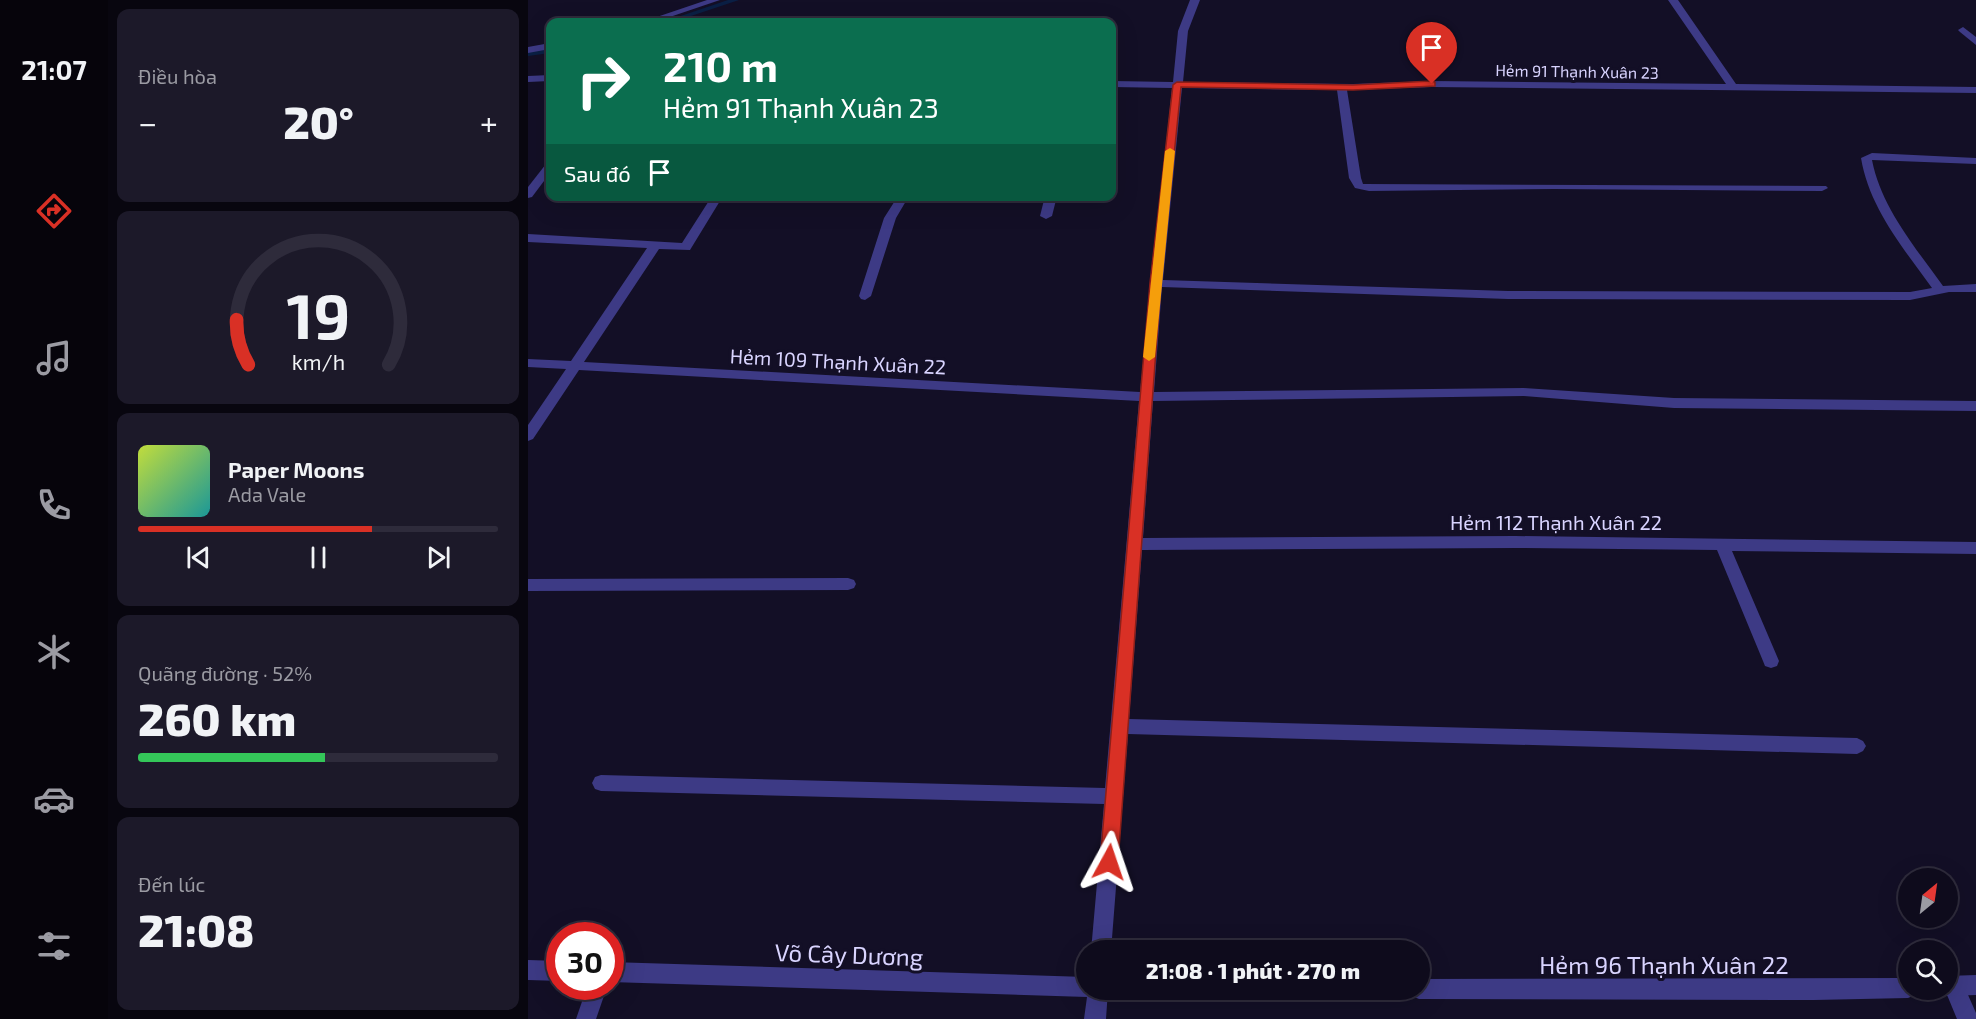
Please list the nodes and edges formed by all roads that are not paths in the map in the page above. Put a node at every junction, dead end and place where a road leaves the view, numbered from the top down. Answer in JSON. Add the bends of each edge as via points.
{"nodes":[{"id":1,"x":716,"y":0,"type":"edge"},
{"id":2,"x":1195,"y":0,"type":"edge"},
{"id":3,"x":1673,"y":0,"type":"edge"},
{"id":4,"x":660,"y":18,"type":"edge"},
{"id":5,"x":1963,"y":30,"type":"dead end"},
{"id":6,"x":1976,"y":42,"type":"edge"},
{"id":7,"x":546,"y":47,"type":"edge"},
{"id":8,"x":528,"y":50,"type":"edge"},
{"id":9,"x":546,"y":78,"type":"edge"},
{"id":10,"x":528,"y":80,"type":"edge"},
{"id":11,"x":1116,"y":84,"type":"edge"},
{"id":12,"x":1177,"y":85,"type":"junction"},
{"id":13,"x":1342,"y":87,"type":"junction"},
{"id":14,"x":1734,"y":88,"type":"junction"},
{"id":15,"x":1976,"y":90,"type":"edge"},
{"id":16,"x":1976,"y":161,"type":"edge"},
{"id":17,"x":546,"y":171,"type":"edge"},
{"id":18,"x":1822,"y":188,"type":"dead end"},
{"id":19,"x":528,"y":195,"type":"edge"},
{"id":20,"x":715,"y":201,"type":"edge"},
{"id":21,"x":901,"y":201,"type":"edge"},
{"id":22,"x":1050,"y":201,"type":"edge"},
{"id":23,"x":1046,"y":216,"type":"dead end"},
{"id":24,"x":528,"y":238,"type":"edge"},
{"id":25,"x":655,"y":246,"type":"junction"},
{"id":26,"x":1156,"y":283,"type":"junction"},
{"id":27,"x":1976,"y":288,"type":"edge"},
{"id":28,"x":1940,"y":290,"type":"junction"},
{"id":29,"x":865,"y":296,"type":"dead end"},
{"id":30,"x":528,"y":363,"type":"edge"},
{"id":31,"x":573,"y":366,"type":"junction"},
{"id":32,"x":1146,"y":397,"type":"junction"},
{"id":33,"x":1976,"y":406,"type":"edge"},
{"id":34,"x":528,"y":436,"type":"edge"},
{"id":35,"x":1135,"y":544,"type":"junction"},
{"id":36,"x":1722,"y":545,"type":"junction"},
{"id":37,"x":1976,"y":548,"type":"edge"},
{"id":38,"x":848,"y":584,"type":"dead end"},
{"id":39,"x":528,"y":585,"type":"edge"},
{"id":40,"x":1771,"y":661,"type":"dead end"},
{"id":41,"x":1120,"y":726,"type":"junction"},
{"id":42,"x":1857,"y":746,"type":"dead end"},
{"id":43,"x":601,"y":783,"type":"dead end"},
{"id":44,"x":1115,"y":796,"type":"junction"},
{"id":45,"x":1102,"y":940,"type":"edge"},
{"id":46,"x":528,"y":970,"type":"edge"},
{"id":47,"x":546,"y":970,"type":"edge"},
{"id":48,"x":624,"y":972,"type":"edge"},
{"id":49,"x":1958,"y":986,"type":"edge"},
{"id":50,"x":1976,"y":986,"type":"edge"},
{"id":51,"x":1076,"y":987,"type":"edge"},
{"id":52,"x":1898,"y":988,"type":"edge"},
{"id":53,"x":1430,"y":989,"type":"edge"},
{"id":54,"x":593,"y":1000,"type":"edge"},
{"id":55,"x":1097,"y":1000,"type":"edge"},
{"id":56,"x":1958,"y":1000,"type":"edge"},
{"id":57,"x":586,"y":1019,"type":"edge"},
{"id":58,"x":1095,"y":1019,"type":"edge"},
{"id":59,"x":1968,"y":1019,"type":"edge"}],
"edges":[{"from":1,"to":4,"type":"street"},
{"from":2,"to":12,"type":"street","via":[[1183,31]]},
{"from":3,"to":14,"type":"street"},
{"from":5,"to":6,"type":"street"},
{"from":7,"to":8,"type":"street"},
{"from":9,"to":10,"type":"street"},
{"from":11,"to":12,"type":"street","name":"Hẻm 91 Thạnh Xuân 23"},
{"from":12,"to":13,"type":"street","name":"Hẻm 91 Thạnh Xuân 23"},
{"from":12,"to":26,"type":"street"},
{"from":13,"to":14,"type":"street","name":"Hẻm 91 Thạnh Xuân 23","via":[[1432,84]]},
{"from":13,"to":18,"type":"street","via":[[1359,186]]},
{"from":14,"to":15,"type":"street","name":"Hẻm 91 Thạnh Xuân 23"},
{"from":16,"to":28,"type":"street","via":[[1866,158],[1879,199]]},
{"from":17,"to":19,"type":"street"},
{"from":20,"to":25,"type":"street","via":[[686,247]]},
{"from":21,"to":29,"type":"street","via":[[890,218]]},
{"from":22,"to":23,"type":"street"},
{"from":24,"to":25,"type":"street"},
{"from":25,"to":31,"type":"street"},
{"from":26,"to":28,"type":"street","via":[[1508,295],[1910,296]]},
{"from":26,"to":32,"type":"street"},
{"from":27,"to":28,"type":"street"},
{"from":30,"to":31,"type":"street","name":"Hẻm 109 Thạnh Xuân 22"},
{"from":31,"to":32,"type":"street","name":"Hẻm 109 Thạnh Xuân 22"},
{"from":31,"to":34,"type":"street"},
{"from":32,"to":33,"type":"street","name":"Hẻm 109 Thạnh Xuân 22","via":[[1524,392],[1674,403]]},
{"from":32,"to":35,"type":"street"},
{"from":35,"to":36,"type":"street","name":"Hẻm 112 Thạnh Xuân 22"},
{"from":35,"to":41,"type":"street"},
{"from":36,"to":37,"type":"street","name":"Hẻm 112 Thạnh Xuân 22"},
{"from":36,"to":40,"type":"street"},
{"from":38,"to":39,"type":"street"},
{"from":41,"to":42,"type":"street"},
{"from":41,"to":44,"type":"street"},
{"from":43,"to":44,"type":"street"},
{"from":44,"to":45,"type":"street"},
{"from":46,"to":47,"type":"street"},
{"from":48,"to":51,"type":"street","name":"Võ Cây Dương"},
{"from":49,"to":50,"type":"street"},
{"from":52,"to":53,"type":"street","name":"Hẻm 96 Thạnh Xuân 22"},
{"from":54,"to":57,"type":"street"},
{"from":55,"to":58,"type":"street"},
{"from":56,"to":59,"type":"street"}]}
